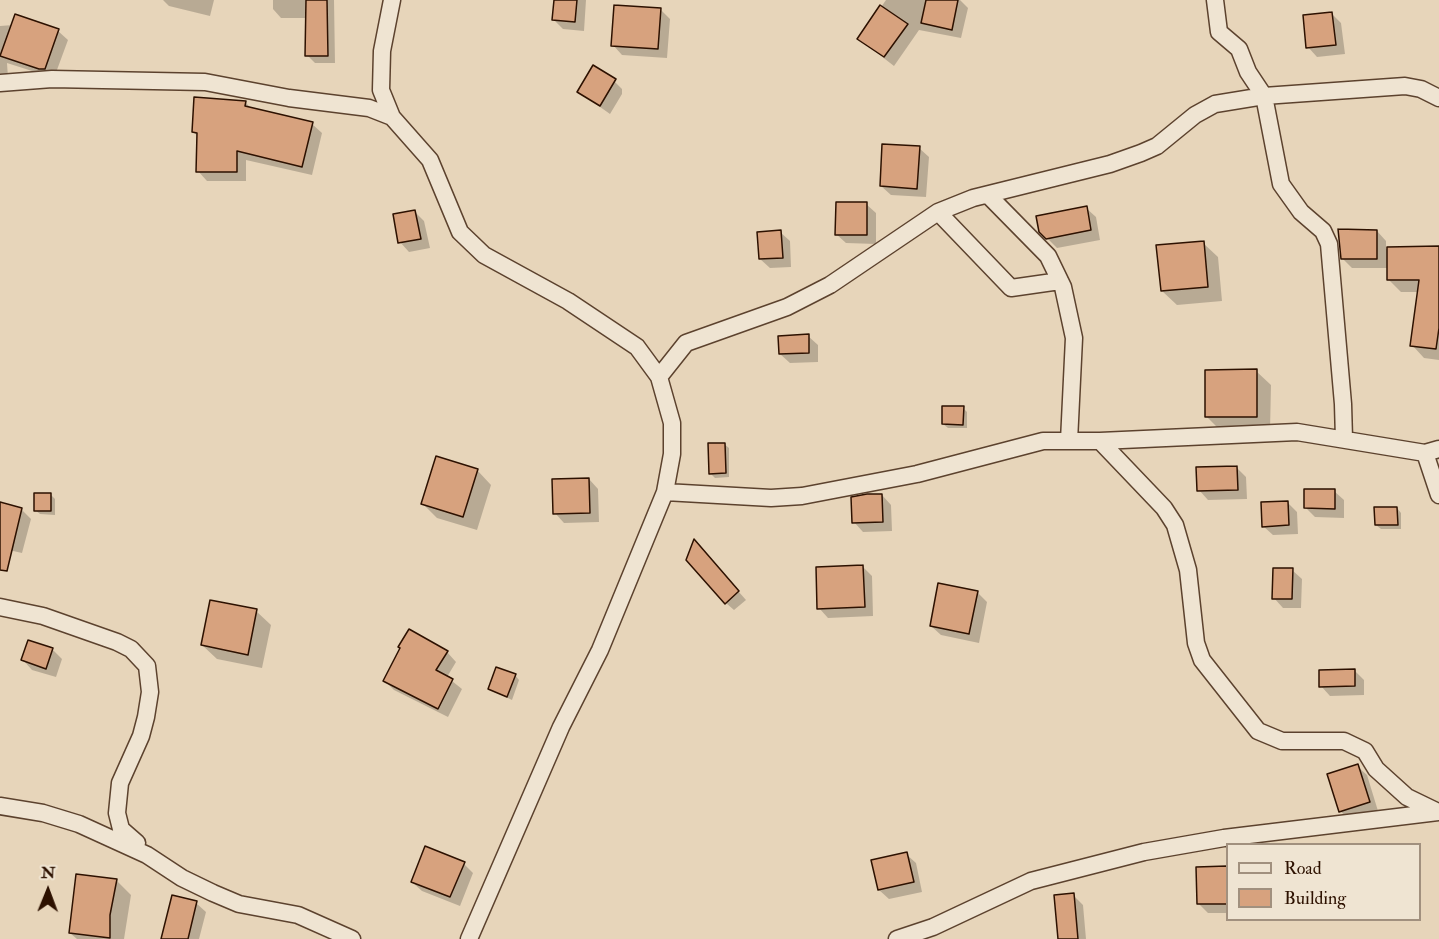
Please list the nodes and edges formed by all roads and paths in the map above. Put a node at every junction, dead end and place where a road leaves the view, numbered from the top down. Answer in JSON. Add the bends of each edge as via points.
{"nodes":[{"id":1,"x":392,"y":0,"type":"edge"},
{"id":2,"x":1215,"y":0,"type":"edge"},
{"id":3,"x":0,"y":83,"type":"edge"},
{"id":4,"x":1264,"y":96,"type":"junction"},
{"id":5,"x":1439,"y":98,"type":"edge"},
{"id":6,"x":392,"y":117,"type":"junction"},
{"id":7,"x":988,"y":195,"type":"junction"},
{"id":8,"x":938,"y":212,"type":"junction"},
{"id":9,"x":1060,"y":281,"type":"junction"},
{"id":10,"x":659,"y":377,"type":"junction"},
{"id":11,"x":1344,"y":439,"type":"junction"},
{"id":12,"x":1069,"y":441,"type":"junction"},
{"id":13,"x":1100,"y":441,"type":"junction"},
{"id":14,"x":1432,"y":451,"type":"edge"},
{"id":15,"x":665,"y":492,"type":"junction"},
{"id":16,"x":1439,"y":495,"type":"edge"},
{"id":17,"x":0,"y":607,"type":"edge"},
{"id":18,"x":0,"y":806,"type":"edge"},
{"id":19,"x":147,"y":855,"type":"junction"},
{"id":20,"x":352,"y":939,"type":"edge"},
{"id":21,"x":469,"y":939,"type":"edge"},
{"id":22,"x":897,"y":939,"type":"edge"}],
"edges":[{"from":1,"to":6,"type":"street","via":[[380,75],[381,90]]},
{"from":2,"to":4,"type":"street","via":[[1219,32],[1239,49]]},
{"from":3,"to":6,"type":"street","via":[[52,79],[205,82],[369,108]]},
{"from":4,"to":5,"type":"street","via":[[1405,86]]},
{"from":4,"to":7,"type":"street","via":[[1205,108],[1157,146],[1110,164]]},
{"from":4,"to":11,"type":"street","via":[[1281,184],[1301,212],[1323,231],[1329,244]]},
{"from":6,"to":10,"type":"street","via":[[430,160],[452,217],[469,243],[617,331],[645,354]]},
{"from":7,"to":8,"type":"street","via":[[958,202]]},
{"from":7,"to":9,"type":"street","via":[[1048,256]]},
{"from":8,"to":9,"type":"street","via":[[1011,288]]},
{"from":8,"to":10,"type":"street","via":[[831,285],[787,307],[686,344]]},
{"from":9,"to":12,"type":"street","via":[[1074,338]]},
{"from":10,"to":15,"type":"street","via":[[672,423],[672,454]]},
{"from":11,"to":13,"type":"street","via":[[1297,432]]},
{"from":11,"to":14,"type":"street"},
{"from":12,"to":13,"type":"street"},
{"from":12,"to":15,"type":"street","via":[[1034,442],[917,474],[802,496]]},
{"from":13,"to":22,"type":"street","via":[[1164,508],[1175,525],[1188,570],[1196,643],[1202,660],[1258,731],[1282,741],[1344,741],[1365,751],[1376,769],[1407,797],[1439,812],[1224,838],[1144,852],[1031,881],[933,927]]},
{"from":14,"to":16,"type":"street"},
{"from":15,"to":21,"type":"street","via":[[600,650],[561,727]]},
{"from":17,"to":19,"type":"street","via":[[43,616],[117,642],[147,666],[150,692],[146,717],[120,783],[117,813],[121,830]]},
{"from":18,"to":19,"type":"street","via":[[79,824]]},
{"from":19,"to":20,"type":"street","via":[[182,878],[239,904],[298,915]]}]}
